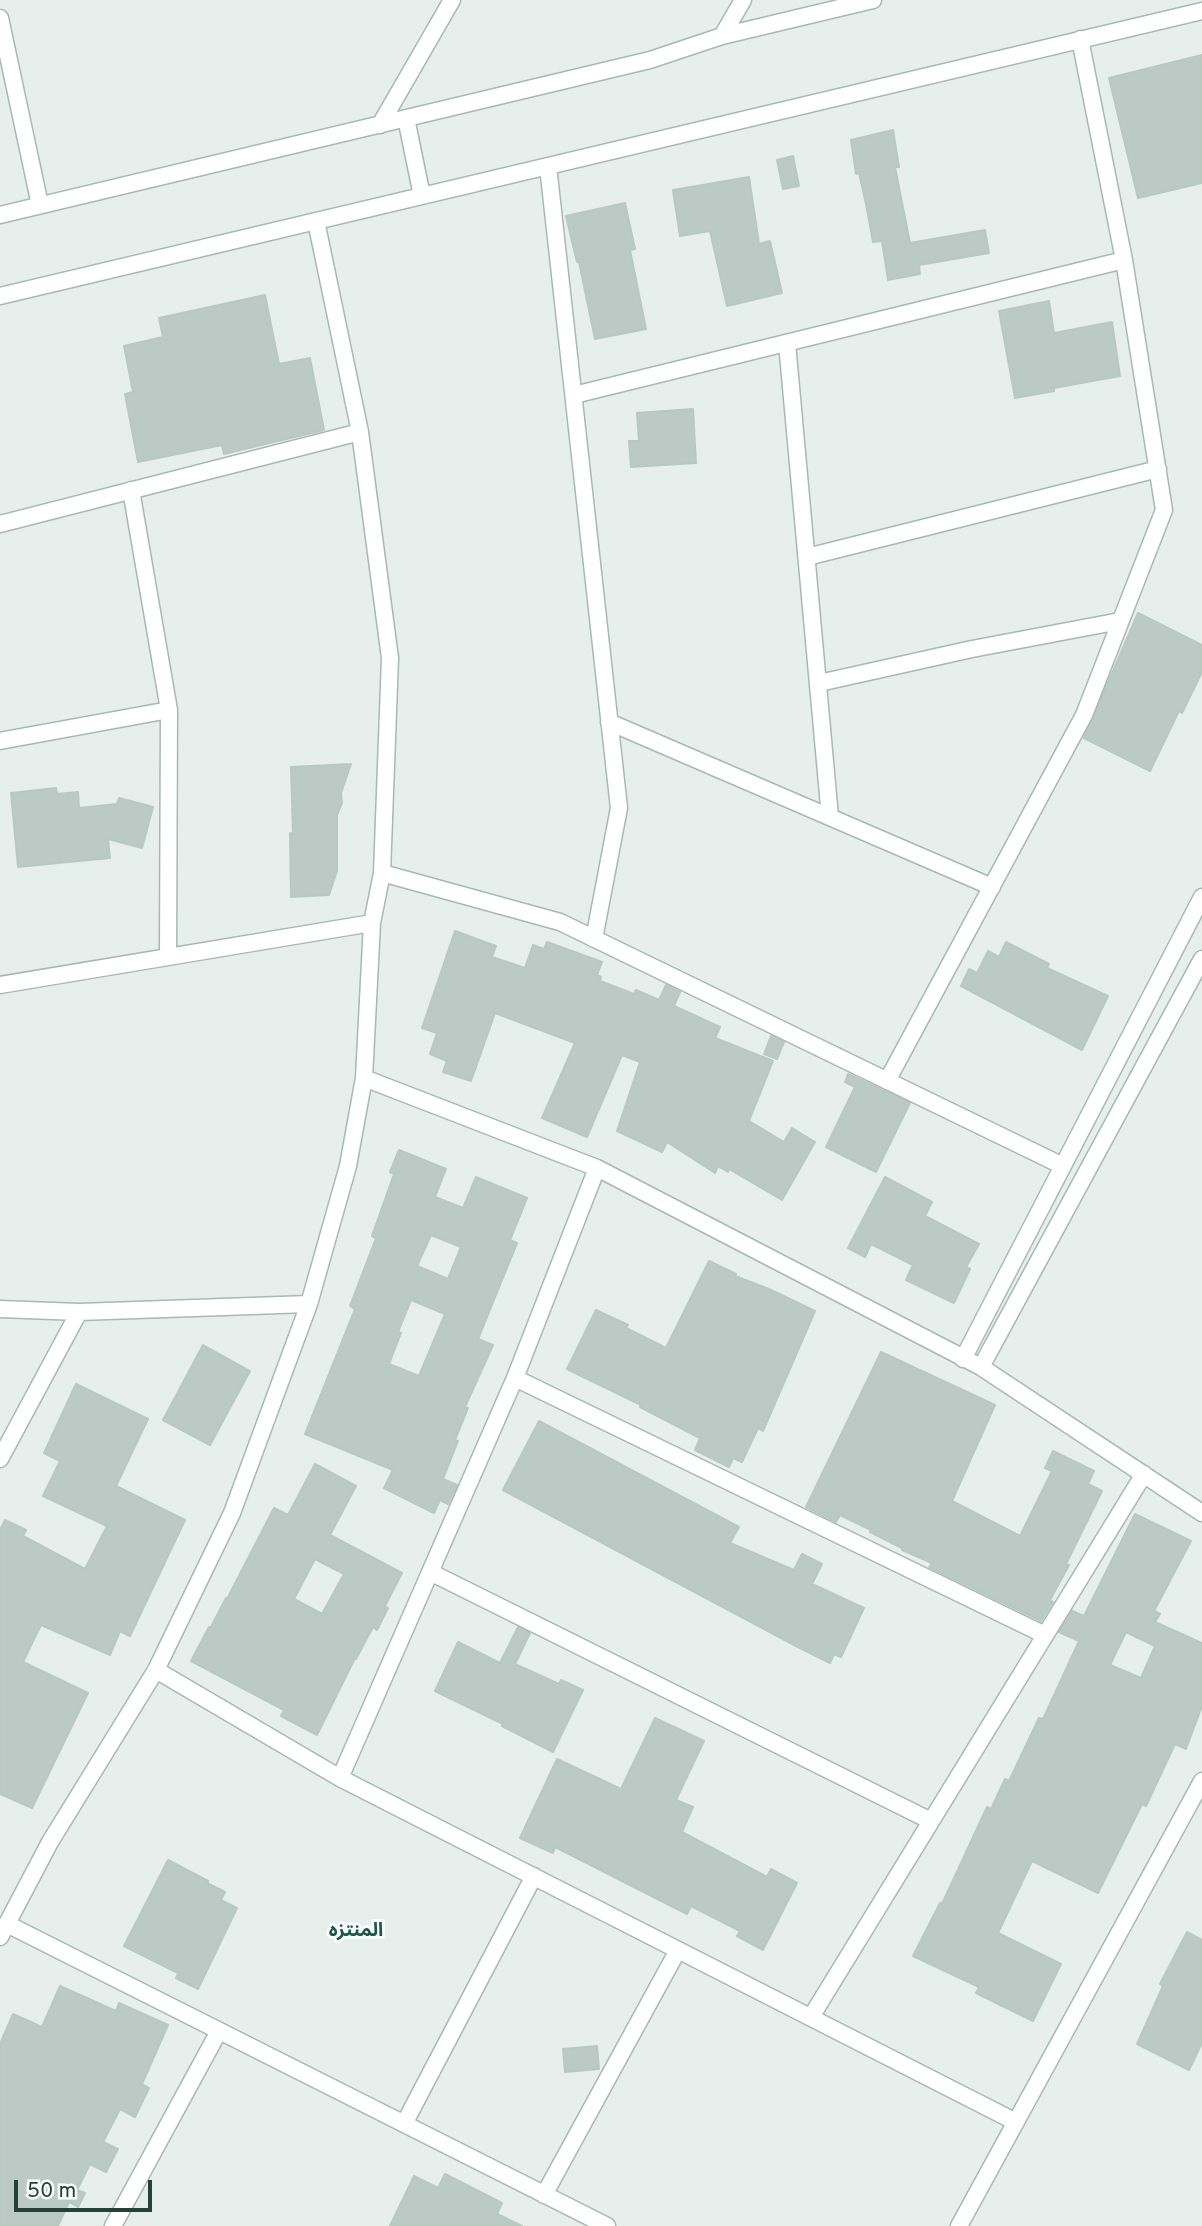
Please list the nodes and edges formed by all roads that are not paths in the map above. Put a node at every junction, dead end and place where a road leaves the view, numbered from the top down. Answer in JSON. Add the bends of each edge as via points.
{"nodes":[{"id":1,"x":452,"y":0,"type":"edge"},
{"id":2,"x":743,"y":0,"type":"edge"},
{"id":3,"x":873,"y":0,"type":"edge"},
{"id":4,"x":1202,"y":11,"type":"edge"},
{"id":5,"x":0,"y":18,"type":"edge"},
{"id":6,"x":722,"y":36,"type":"junction"},
{"id":7,"x":1080,"y":40,"type":"junction"},
{"id":8,"x":406,"y":118,"type":"junction"},
{"id":9,"x":380,"y":125,"type":"junction"},
{"id":10,"x":548,"y":166,"type":"junction"},
{"id":11,"x":422,"y":196,"type":"junction"},
{"id":12,"x":40,"y":205,"type":"junction"},
{"id":13,"x":0,"y":215,"type":"edge"},
{"id":14,"x":316,"y":221,"type":"junction"},
{"id":15,"x":1124,"y":260,"type":"junction"},
{"id":16,"x":0,"y":296,"type":"edge"},
{"id":17,"x":787,"y":343,"type":"junction"},
{"id":18,"x":573,"y":395,"type":"junction"},
{"id":19,"x":360,"y":432,"type":"junction"},
{"id":20,"x":1158,"y":469,"type":"junction"},
{"id":21,"x":131,"y":490,"type":"junction"},
{"id":22,"x":0,"y":524,"type":"edge"},
{"id":23,"x":807,"y":557,"type":"junction"},
{"id":24,"x":1120,"y":621,"type":"junction"},
{"id":25,"x":819,"y":683,"type":"junction"},
{"id":26,"x":169,"y":710,"type":"junction"},
{"id":27,"x":609,"y":722,"type":"junction"},
{"id":28,"x":0,"y":741,"type":"edge"},
{"id":29,"x":830,"y":817,"type":"junction"},
{"id":30,"x":382,"y":873,"type":"junction"},
{"id":31,"x":992,"y":887,"type":"junction"},
{"id":32,"x":1202,"y":897,"type":"edge"},
{"id":33,"x":372,"y":923,"type":"junction"},
{"id":34,"x":594,"y":939,"type":"junction"},
{"id":35,"x":168,"y":957,"type":"junction"},
{"id":36,"x":1202,"y":959,"type":"edge"},
{"id":37,"x":0,"y":985,"type":"edge"},
{"id":38,"x":364,"y":1078,"type":"junction"},
{"id":39,"x":887,"y":1081,"type":"junction"},
{"id":40,"x":1062,"y":1166,"type":"junction"},
{"id":41,"x":597,"y":1168,"type":"junction"},
{"id":42,"x":309,"y":1304,"type":"junction"},
{"id":43,"x":0,"y":1309,"type":"edge"},
{"id":44,"x":79,"y":1312,"type":"junction"},
{"id":45,"x":963,"y":1359,"type":"junction"},
{"id":46,"x":981,"y":1367,"type":"junction"},
{"id":47,"x":515,"y":1378,"type":"junction"},
{"id":48,"x":0,"y":1459,"type":"edge"},
{"id":49,"x":1144,"y":1475,"type":"junction"},
{"id":50,"x":1202,"y":1513,"type":"edge"},
{"id":51,"x":430,"y":1572,"type":"junction"},
{"id":52,"x":1045,"y":1635,"type":"junction"},
{"id":53,"x":156,"y":1670,"type":"junction"},
{"id":54,"x":341,"y":1778,"type":"junction"},
{"id":55,"x":1202,"y":1781,"type":"edge"},
{"id":56,"x":931,"y":1821,"type":"junction"},
{"id":57,"x":534,"y":1876,"type":"junction"},
{"id":58,"x":4,"y":1930,"type":"edge"},
{"id":59,"x":678,"y":1950,"type":"junction"},
{"id":60,"x":811,"y":2017,"type":"junction"},
{"id":61,"x":219,"y":2031,"type":"junction"},
{"id":62,"x":1016,"y":2122,"type":"junction"},
{"id":63,"x":404,"y":2124,"type":"junction"},
{"id":64,"x":544,"y":2195,"type":"junction"},
{"id":65,"x":114,"y":2226,"type":"edge"},
{"id":66,"x":607,"y":2226,"type":"edge"},
{"id":67,"x":959,"y":2226,"type":"edge"}],
"edges":[{"from":1,"to":9,"type":"street"},
{"from":2,"to":6,"type":"street"},
{"from":3,"to":6,"type":"street"},
{"from":4,"to":7,"type":"street"},
{"from":5,"to":12,"type":"street"},
{"from":6,"to":8,"type":"street","via":[[650,60]]},
{"from":7,"to":10,"type":"street"},
{"from":7,"to":15,"type":"street"},
{"from":8,"to":9,"type":"street"},
{"from":8,"to":11,"type":"street"},
{"from":9,"to":12,"type":"street"},
{"from":10,"to":11,"type":"street"},
{"from":10,"to":18,"type":"street"},
{"from":11,"to":14,"type":"street"},
{"from":12,"to":13,"type":"street"},
{"from":14,"to":16,"type":"street"},
{"from":14,"to":19,"type":"street"},
{"from":15,"to":17,"type":"street"},
{"from":15,"to":20,"type":"street"},
{"from":17,"to":18,"type":"street"},
{"from":17,"to":23,"type":"street"},
{"from":18,"to":27,"type":"street"},
{"from":19,"to":21,"type":"street"},
{"from":19,"to":30,"type":"street","via":[[390,658]]},
{"from":20,"to":23,"type":"street"},
{"from":20,"to":24,"type":"street","via":[[1164,510]]},
{"from":21,"to":22,"type":"street"},
{"from":21,"to":26,"type":"street"},
{"from":23,"to":25,"type":"street"},
{"from":24,"to":25,"type":"street"},
{"from":24,"to":31,"type":"street","via":[[1084,715]]},
{"from":25,"to":29,"type":"street"},
{"from":26,"to":28,"type":"street"},
{"from":26,"to":35,"type":"street"},
{"from":27,"to":29,"type":"street"},
{"from":27,"to":34,"type":"street","via":[[619,808]]},
{"from":29,"to":31,"type":"street"},
{"from":30,"to":33,"type":"street"},
{"from":30,"to":34,"type":"street","via":[[561,922]]},
{"from":31,"to":39,"type":"street"},
{"from":32,"to":40,"type":"street"},
{"from":33,"to":35,"type":"street"},
{"from":33,"to":38,"type":"street"},
{"from":34,"to":39,"type":"street"},
{"from":35,"to":37,"type":"street"},
{"from":36,"to":46,"type":"street"},
{"from":38,"to":41,"type":"street"},
{"from":38,"to":42,"type":"street","via":[[348,1166]]},
{"from":39,"to":40,"type":"street"},
{"from":40,"to":45,"type":"street"},
{"from":41,"to":45,"type":"street"},
{"from":41,"to":47,"type":"street"},
{"from":42,"to":44,"type":"street"},
{"from":42,"to":53,"type":"street","via":[[232,1513]]},
{"from":43,"to":44,"type":"street"},
{"from":44,"to":48,"type":"street"},
{"from":45,"to":46,"type":"street"},
{"from":46,"to":49,"type":"street"},
{"from":47,"to":51,"type":"street"},
{"from":47,"to":52,"type":"street"},
{"from":49,"to":50,"type":"street"},
{"from":49,"to":52,"type":"street"},
{"from":51,"to":54,"type":"street"},
{"from":51,"to":56,"type":"street"},
{"from":52,"to":56,"type":"street"},
{"from":53,"to":54,"type":"street"},
{"from":53,"to":58,"type":"street","via":[[50,1842]]},
{"from":54,"to":57,"type":"street"},
{"from":55,"to":62,"type":"street"},
{"from":56,"to":60,"type":"street"},
{"from":57,"to":59,"type":"street"},
{"from":57,"to":63,"type":"street"},
{"from":58,"to":61,"type":"street"},
{"from":59,"to":60,"type":"street"},
{"from":59,"to":64,"type":"street"},
{"from":60,"to":62,"type":"street"},
{"from":61,"to":63,"type":"street"},
{"from":61,"to":65,"type":"street"},
{"from":62,"to":67,"type":"street"},
{"from":63,"to":64,"type":"street"},
{"from":64,"to":66,"type":"street"}]}
